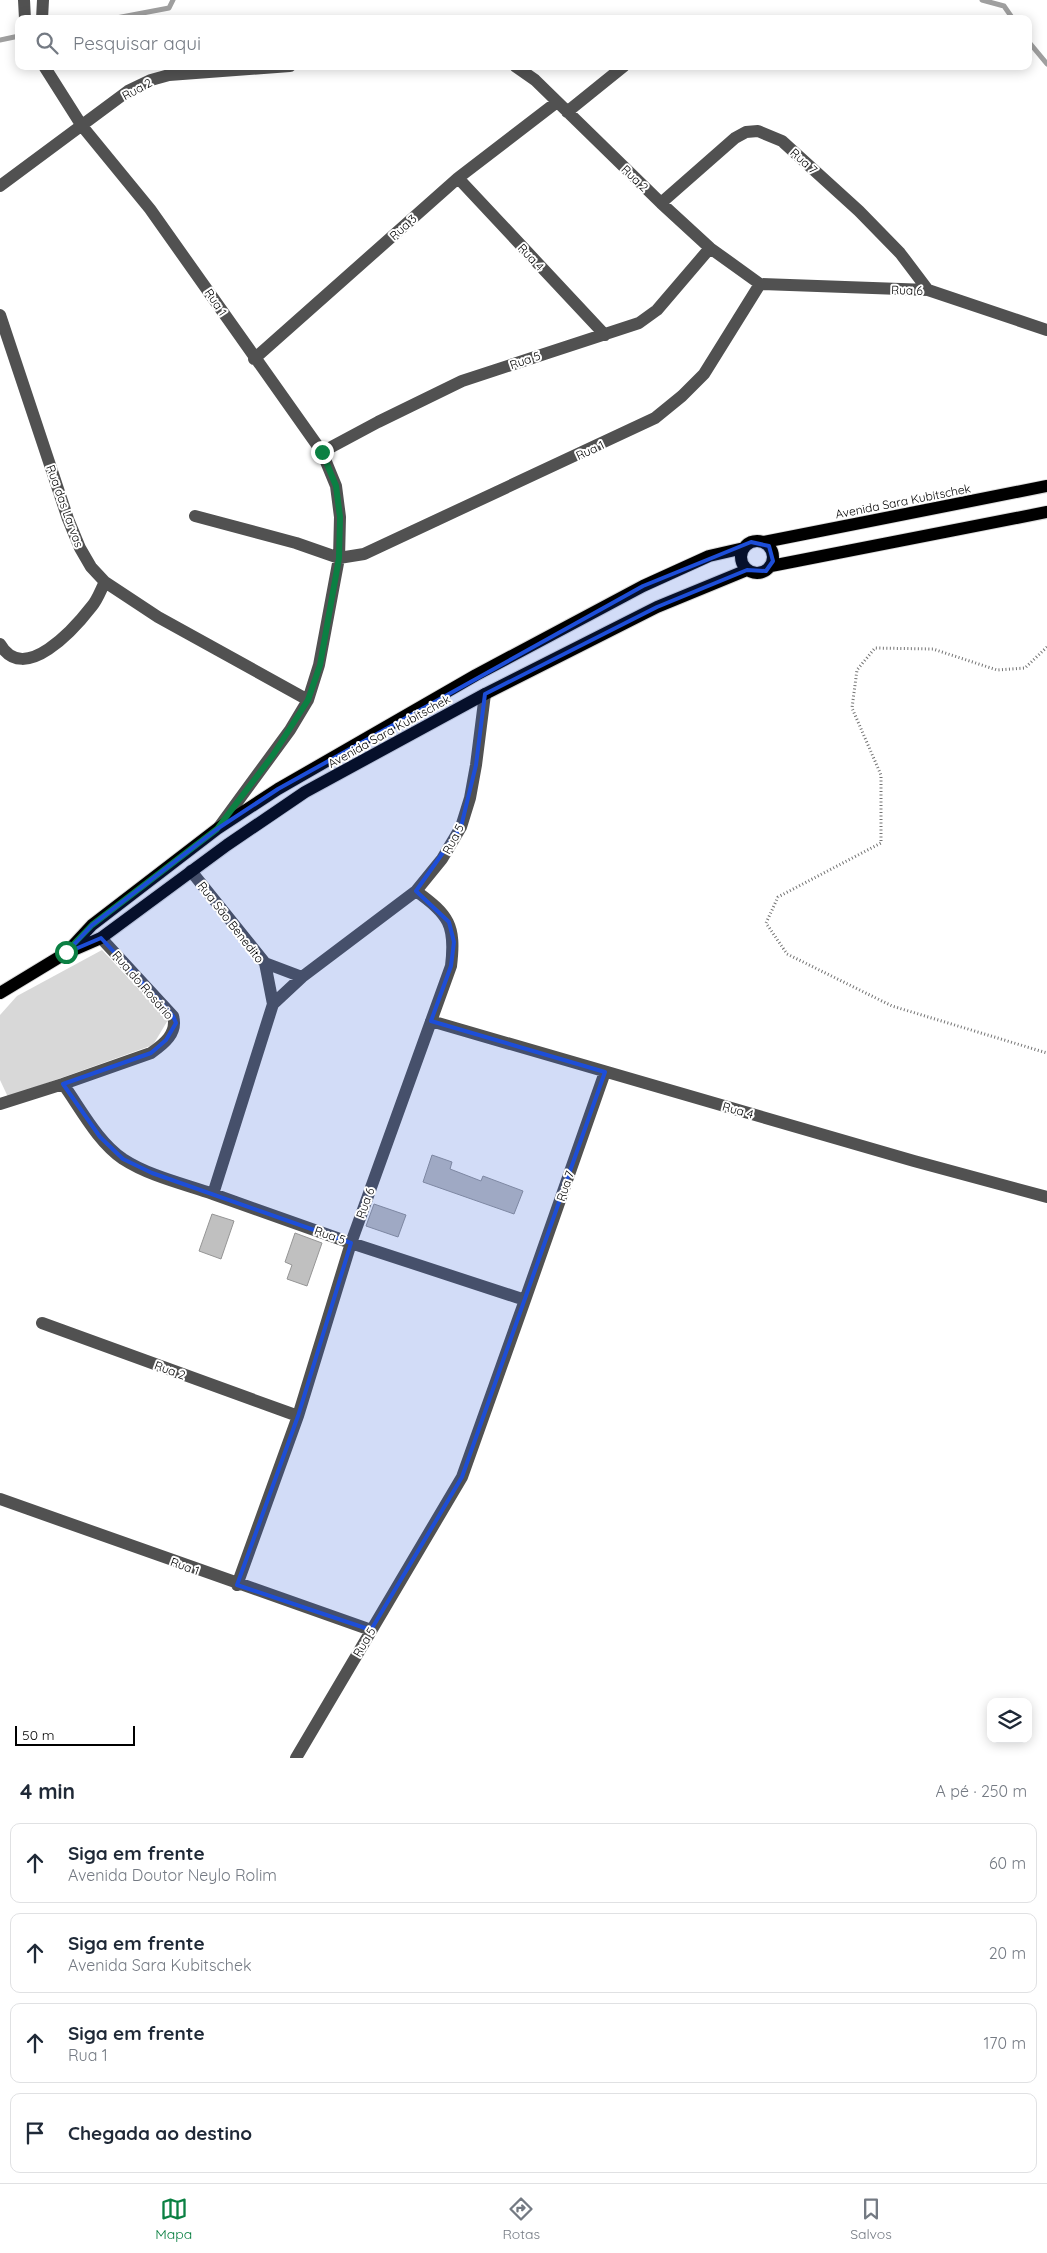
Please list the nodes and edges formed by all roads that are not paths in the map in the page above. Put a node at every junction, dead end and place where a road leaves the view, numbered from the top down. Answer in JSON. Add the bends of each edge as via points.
{"nodes":[{"id":1,"x":24,"y":0,"type":"edge"},
{"id":2,"x":42,"y":0,"type":"edge"},
{"id":3,"x":25,"y":15,"type":"edge"},
{"id":4,"x":42,"y":15,"type":"edge"},
{"id":5,"x":47,"y":70,"type":"edge"},
{"id":6,"x":225,"y":70,"type":"edge"},
{"id":7,"x":521,"y":70,"type":"edge"},
{"id":8,"x":619,"y":70,"type":"edge"},
{"id":9,"x":557,"y":102,"type":"junction"},
{"id":10,"x":567,"y":112,"type":"junction"},
{"id":11,"x":82,"y":126,"type":"junction"},
{"id":12,"x":458,"y":178,"type":"junction"},
{"id":13,"x":0,"y":186,"type":"edge"},
{"id":14,"x":661,"y":203,"type":"junction"},
{"id":15,"x":710,"y":248,"type":"junction"},
{"id":16,"x":760,"y":284,"type":"junction"},
{"id":17,"x":928,"y":290,"type":"junction"},
{"id":18,"x":0,"y":315,"type":"edge"},
{"id":19,"x":1047,"y":330,"type":"edge"},
{"id":20,"x":605,"y":335,"type":"junction"},
{"id":21,"x":254,"y":359,"type":"junction"},
{"id":22,"x":322,"y":452,"type":"junction"},
{"id":23,"x":1047,"y":486,"type":"edge"},
{"id":24,"x":1047,"y":512,"type":"edge"},
{"id":25,"x":195,"y":516,"type":"dead end"},
{"id":26,"x":764,"y":542,"type":"junction"},
{"id":27,"x":744,"y":548,"type":"junction"},
{"id":28,"x":339,"y":558,"type":"junction"},
{"id":29,"x":771,"y":566,"type":"junction"},
{"id":30,"x":747,"y":570,"type":"junction"},
{"id":31,"x":105,"y":582,"type":"junction"},
{"id":32,"x":0,"y":644,"type":"edge"},
{"id":33,"x":484,"y":694,"type":"junction"},
{"id":34,"x":308,"y":700,"type":"junction"},
{"id":35,"x":217,"y":829,"type":"junction"},
{"id":36,"x":191,"y":871,"type":"junction"},
{"id":37,"x":416,"y":891,"type":"junction"},
{"id":38,"x":101,"y":938,"type":"junction"},
{"id":39,"x":66,"y":952,"type":"junction"},
{"id":40,"x":265,"y":962,"type":"junction"},
{"id":41,"x":302,"y":976,"type":"junction"},
{"id":42,"x":0,"y":993,"type":"edge"},
{"id":43,"x":273,"y":1004,"type":"junction"},
{"id":44,"x":431,"y":1020,"type":"junction"},
{"id":45,"x":605,"y":1072,"type":"junction"},
{"id":46,"x":64,"y":1084,"type":"junction"},
{"id":47,"x":0,"y":1104,"type":"edge"},
{"id":48,"x":212,"y":1194,"type":"junction"},
{"id":49,"x":1047,"y":1197,"type":"edge"},
{"id":50,"x":351,"y":1243,"type":"junction"},
{"id":51,"x":525,"y":1300,"type":"junction"},
{"id":52,"x":42,"y":1323,"type":"dead end"},
{"id":53,"x":298,"y":1416,"type":"junction"},
{"id":54,"x":0,"y":1499,"type":"edge"},
{"id":55,"x":237,"y":1585,"type":"junction"},
{"id":56,"x":371,"y":1630,"type":"junction"},
{"id":57,"x":296,"y":1758,"type":"edge"}],
"edges":[{"from":1,"to":3,"type":"street"},
{"from":2,"to":4,"type":"street"},
{"from":5,"to":11,"type":"street","name":"Rua 1"},
{"from":6,"to":11,"type":"street","name":"Rua 2","via":[[151,80],[128,91]]},
{"from":7,"to":9,"type":"street","name":"Rua 2"},
{"from":8,"to":10,"type":"street"},
{"from":9,"to":10,"type":"street","name":"Rua 2"},
{"from":9,"to":12,"type":"street","name":"Rua 3"},
{"from":10,"to":14,"type":"street","name":"Rua 2"},
{"from":11,"to":13,"type":"street","name":"Rua 2"},
{"from":11,"to":21,"type":"street","name":"Rua 1","via":[[150,209]]},
{"from":12,"to":20,"type":"street","name":"Rua 4"},
{"from":12,"to":21,"type":"street","name":"Rua 3"},
{"from":14,"to":15,"type":"street","name":"Rua 2"},
{"from":14,"to":17,"type":"street","name":"Rua 7","via":[[735,138],[746,132],[758,131],[782,141],[858,211],[900,253]]},
{"from":15,"to":16,"type":"street","name":"Rua 2"},
{"from":15,"to":20,"type":"street","name":"Rua 5","via":[[657,310],[639,323]]},
{"from":16,"to":17,"type":"street","name":"Rua 6"},
{"from":16,"to":28,"type":"street","name":"Rua 1","via":[[704,374],[655,418],[364,554]]},
{"from":17,"to":19,"type":"street","name":"Rua 6"},
{"from":18,"to":31,"type":"street","name":"Rua das Larvas","via":[[80,548]]},
{"from":20,"to":22,"type":"street","name":"Rua 5","via":[[536,355],[462,382]]},
{"from":21,"to":22,"type":"street","name":"Rua 1"},
{"from":22,"to":28,"type":"street","name":"Rua 1","via":[[336,486],[340,517]]},
{"from":23,"to":26,"type":"main road","name":"Avenida Sara Kubitschek"},
{"from":24,"to":29,"type":"main road","name":"Avenida Sara Kubitschek"},
{"from":25,"to":28,"type":"street","name":"Rua 1"},
{"from":26,"to":27,"type":"main road","name":"Avenida Sara Kubitschek","via":[[750,542]]},
{"from":26,"to":29,"type":"main road","via":[[773,555]]},
{"from":27,"to":30,"type":"main road","via":[[742,562]]},
{"from":27,"to":35,"type":"main road","name":"Avenida Sara Kubitschek","via":[[709,556],[643,586],[476,675],[278,789]]},
{"from":28,"to":34,"type":"street","name":"Rua 1","via":[[320,665]]},
{"from":29,"to":30,"type":"main road","name":"Avenida Sara Kubitschek","via":[[760,574]]},
{"from":30,"to":33,"type":"main road","name":"Avenida Sara Kubitschek","via":[[657,606]]},
{"from":31,"to":32,"type":"street","via":[[94,604],[63,638],[37,656],[18,660]]},
{"from":31,"to":34,"type":"street","name":"Rua das Larvas","via":[[158,617]]},
{"from":33,"to":36,"type":"main road","name":"Avenida Sara Kubitschek","via":[[305,792]]},
{"from":33,"to":37,"type":"street","name":"Rua 5","via":[[476,765],[461,827],[442,859]]},
{"from":34,"to":35,"type":"street","name":"Rua 1","via":[[273,755]]},
{"from":35,"to":39,"type":"main road","name":"Avenida Sara Kubitschek","via":[[92,925]]},
{"from":36,"to":38,"type":"main road","name":"Avenida Sara Kubitschek"},
{"from":36,"to":40,"type":"street","name":"Rua São Benedito"},
{"from":37,"to":41,"type":"street","name":"Rua 5"},
{"from":37,"to":44,"type":"street","name":"Rua 6","via":[[434,904],[449,922],[454,942],[451,966]]},
{"from":38,"to":39,"type":"main road","name":"Avenida Sara Kubitschek"},
{"from":38,"to":46,"type":"street","name":"Rua do Rosário","via":[[173,1016],[176,1023],[174,1031],[151,1053]]},
{"from":39,"to":42,"type":"main road"},
{"from":40,"to":41,"type":"street"},
{"from":40,"to":43,"type":"street","name":"Rua São Benedito"},
{"from":41,"to":43,"type":"street","name":"Rua 5"},
{"from":43,"to":48,"type":"street","name":"Rua 5"},
{"from":44,"to":45,"type":"street","name":"Rua 4"},
{"from":44,"to":50,"type":"street","name":"Rua 6"},
{"from":45,"to":49,"type":"street","name":"Rua 4"},
{"from":45,"to":51,"type":"street","name":"Rua 7"},
{"from":46,"to":47,"type":"street"},
{"from":46,"to":48,"type":"street","via":[[100,1138],[123,1159]]},
{"from":48,"to":50,"type":"street","name":"Rua 5"},
{"from":50,"to":51,"type":"street","name":"Rua 5"},
{"from":50,"to":53,"type":"street","name":"Rua 6"},
{"from":51,"to":56,"type":"street","name":"Rua 5","via":[[462,1477]]},
{"from":52,"to":53,"type":"street","name":"Rua 2"},
{"from":53,"to":55,"type":"street","name":"Rua 6"},
{"from":54,"to":55,"type":"street","name":"Rua 1"},
{"from":55,"to":56,"type":"street","name":"Rua 1"},
{"from":56,"to":57,"type":"street","name":"Rua 5"}]}
